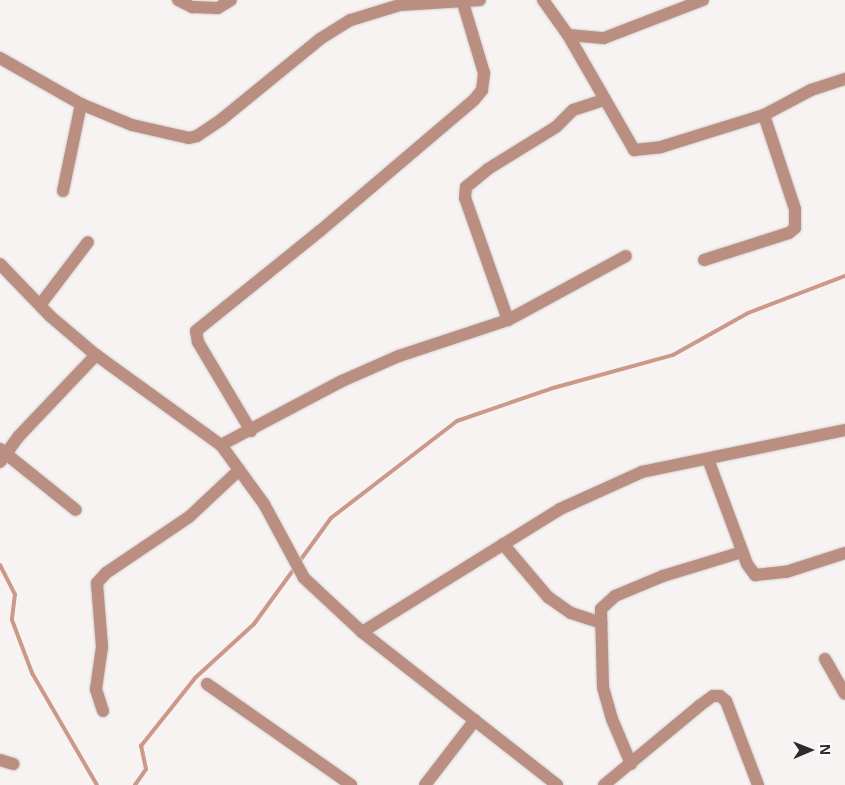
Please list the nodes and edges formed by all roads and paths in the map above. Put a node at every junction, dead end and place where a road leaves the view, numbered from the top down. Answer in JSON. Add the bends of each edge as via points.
{"nodes":[{"id":1,"x":178,"y":0,"type":"edge"},
{"id":2,"x":231,"y":0,"type":"edge"},
{"id":3,"x":480,"y":0,"type":"edge"},
{"id":4,"x":542,"y":0,"type":"edge"},
{"id":5,"x":703,"y":0,"type":"edge"},
{"id":6,"x":463,"y":3,"type":"junction"},
{"id":7,"x":568,"y":35,"type":"junction"},
{"id":8,"x":0,"y":58,"type":"edge"},
{"id":9,"x":845,"y":79,"type":"edge"},
{"id":10,"x":604,"y":100,"type":"junction"},
{"id":11,"x":81,"y":104,"type":"junction"},
{"id":12,"x":764,"y":115,"type":"junction"},
{"id":13,"x":63,"y":191,"type":"dead end"},
{"id":14,"x":88,"y":242,"type":"dead end"},
{"id":15,"x":626,"y":256,"type":"dead end"},
{"id":16,"x":704,"y":260,"type":"dead end"},
{"id":17,"x":0,"y":264,"type":"edge"},
{"id":18,"x":40,"y":305,"type":"junction"},
{"id":19,"x":508,"y":320,"type":"junction"},
{"id":20,"x":96,"y":355,"type":"junction"},
{"id":21,"x":845,"y":430,"type":"edge"},
{"id":22,"x":251,"y":432,"type":"junction"},
{"id":23,"x":221,"y":445,"type":"junction"},
{"id":24,"x":2,"y":455,"type":"edge"},
{"id":25,"x":708,"y":459,"type":"junction"},
{"id":26,"x":239,"y":470,"type":"junction"},
{"id":27,"x":76,"y":510,"type":"dead end"},
{"id":28,"x":503,"y":544,"type":"junction"},
{"id":29,"x":742,"y":552,"type":"junction"},
{"id":30,"x":845,"y":553,"type":"edge"},
{"id":31,"x":601,"y":623,"type":"junction"},
{"id":32,"x":362,"y":632,"type":"junction"},
{"id":33,"x":825,"y":659,"type":"dead end"},
{"id":34,"x":207,"y":684,"type":"dead end"},
{"id":35,"x":845,"y":694,"type":"edge"},
{"id":36,"x":103,"y":712,"type":"dead end"},
{"id":37,"x":475,"y":720,"type":"junction"},
{"id":38,"x":0,"y":760,"type":"edge"},
{"id":39,"x":13,"y":764,"type":"dead end"},
{"id":40,"x":631,"y":764,"type":"junction"},
{"id":41,"x":351,"y":785,"type":"edge"},
{"id":42,"x":425,"y":785,"type":"edge"},
{"id":43,"x":557,"y":785,"type":"edge"},
{"id":44,"x":604,"y":785,"type":"edge"},
{"id":45,"x":758,"y":785,"type":"edge"}],
"edges":[{"from":1,"to":2,"type":"street","via":[[192,7],[218,8]]},
{"from":3,"to":6,"type":"street"},
{"from":4,"to":7,"type":"street"},
{"from":5,"to":7,"type":"street","via":[[604,38]]},
{"from":6,"to":11,"type":"street","via":[[400,5],[351,20],[320,39],[197,136],[179,138],[132,125]]},
{"from":6,"to":22,"type":"street","via":[[484,73],[482,90],[474,100],[196,331],[198,342]]},
{"from":7,"to":10,"type":"street"},
{"from":8,"to":11,"type":"street"},
{"from":9,"to":12,"type":"street","via":[[811,90]]},
{"from":10,"to":12,"type":"street","via":[[631,147],[645,151]]},
{"from":10,"to":19,"type":"street","via":[[573,110],[556,127],[488,169],[466,187],[465,198]]},
{"from":11,"to":13,"type":"street"},
{"from":12,"to":16,"type":"street","via":[[795,209],[794,228],[789,233]]},
{"from":14,"to":18,"type":"street"},
{"from":15,"to":19,"type":"street"},
{"from":17,"to":18,"type":"street"},
{"from":18,"to":20,"type":"street"},
{"from":19,"to":22,"type":"street","via":[[399,356],[342,381]]},
{"from":20,"to":23,"type":"street"},
{"from":20,"to":24,"type":"street"},
{"from":21,"to":25,"type":"street"},
{"from":22,"to":23,"type":"street"},
{"from":23,"to":26,"type":"street"},
{"from":24,"to":27,"type":"street"},
{"from":25,"to":28,"type":"street","via":[[642,472],[560,509]]},
{"from":25,"to":29,"type":"street"},
{"from":26,"to":32,"type":"street","via":[[264,504],[304,578]]},
{"from":26,"to":36,"type":"street","via":[[189,517],[106,573],[97,583],[102,647],[96,689]]},
{"from":28,"to":31,"type":"street","via":[[548,597],[571,613]]},
{"from":28,"to":32,"type":"street"},
{"from":29,"to":30,"type":"street","via":[[750,570],[762,575],[786,572]]},
{"from":29,"to":31,"type":"street","via":[[663,576],[615,596],[601,609]]},
{"from":31,"to":40,"type":"street","via":[[602,687]]},
{"from":32,"to":37,"type":"street"},
{"from":33,"to":35,"type":"street"},
{"from":34,"to":41,"type":"street"},
{"from":37,"to":42,"type":"street"},
{"from":37,"to":43,"type":"street"},
{"from":38,"to":39,"type":"street"},
{"from":40,"to":44,"type":"street"},
{"from":40,"to":45,"type":"street","via":[[699,706],[713,696],[720,696],[729,710]]}]}
